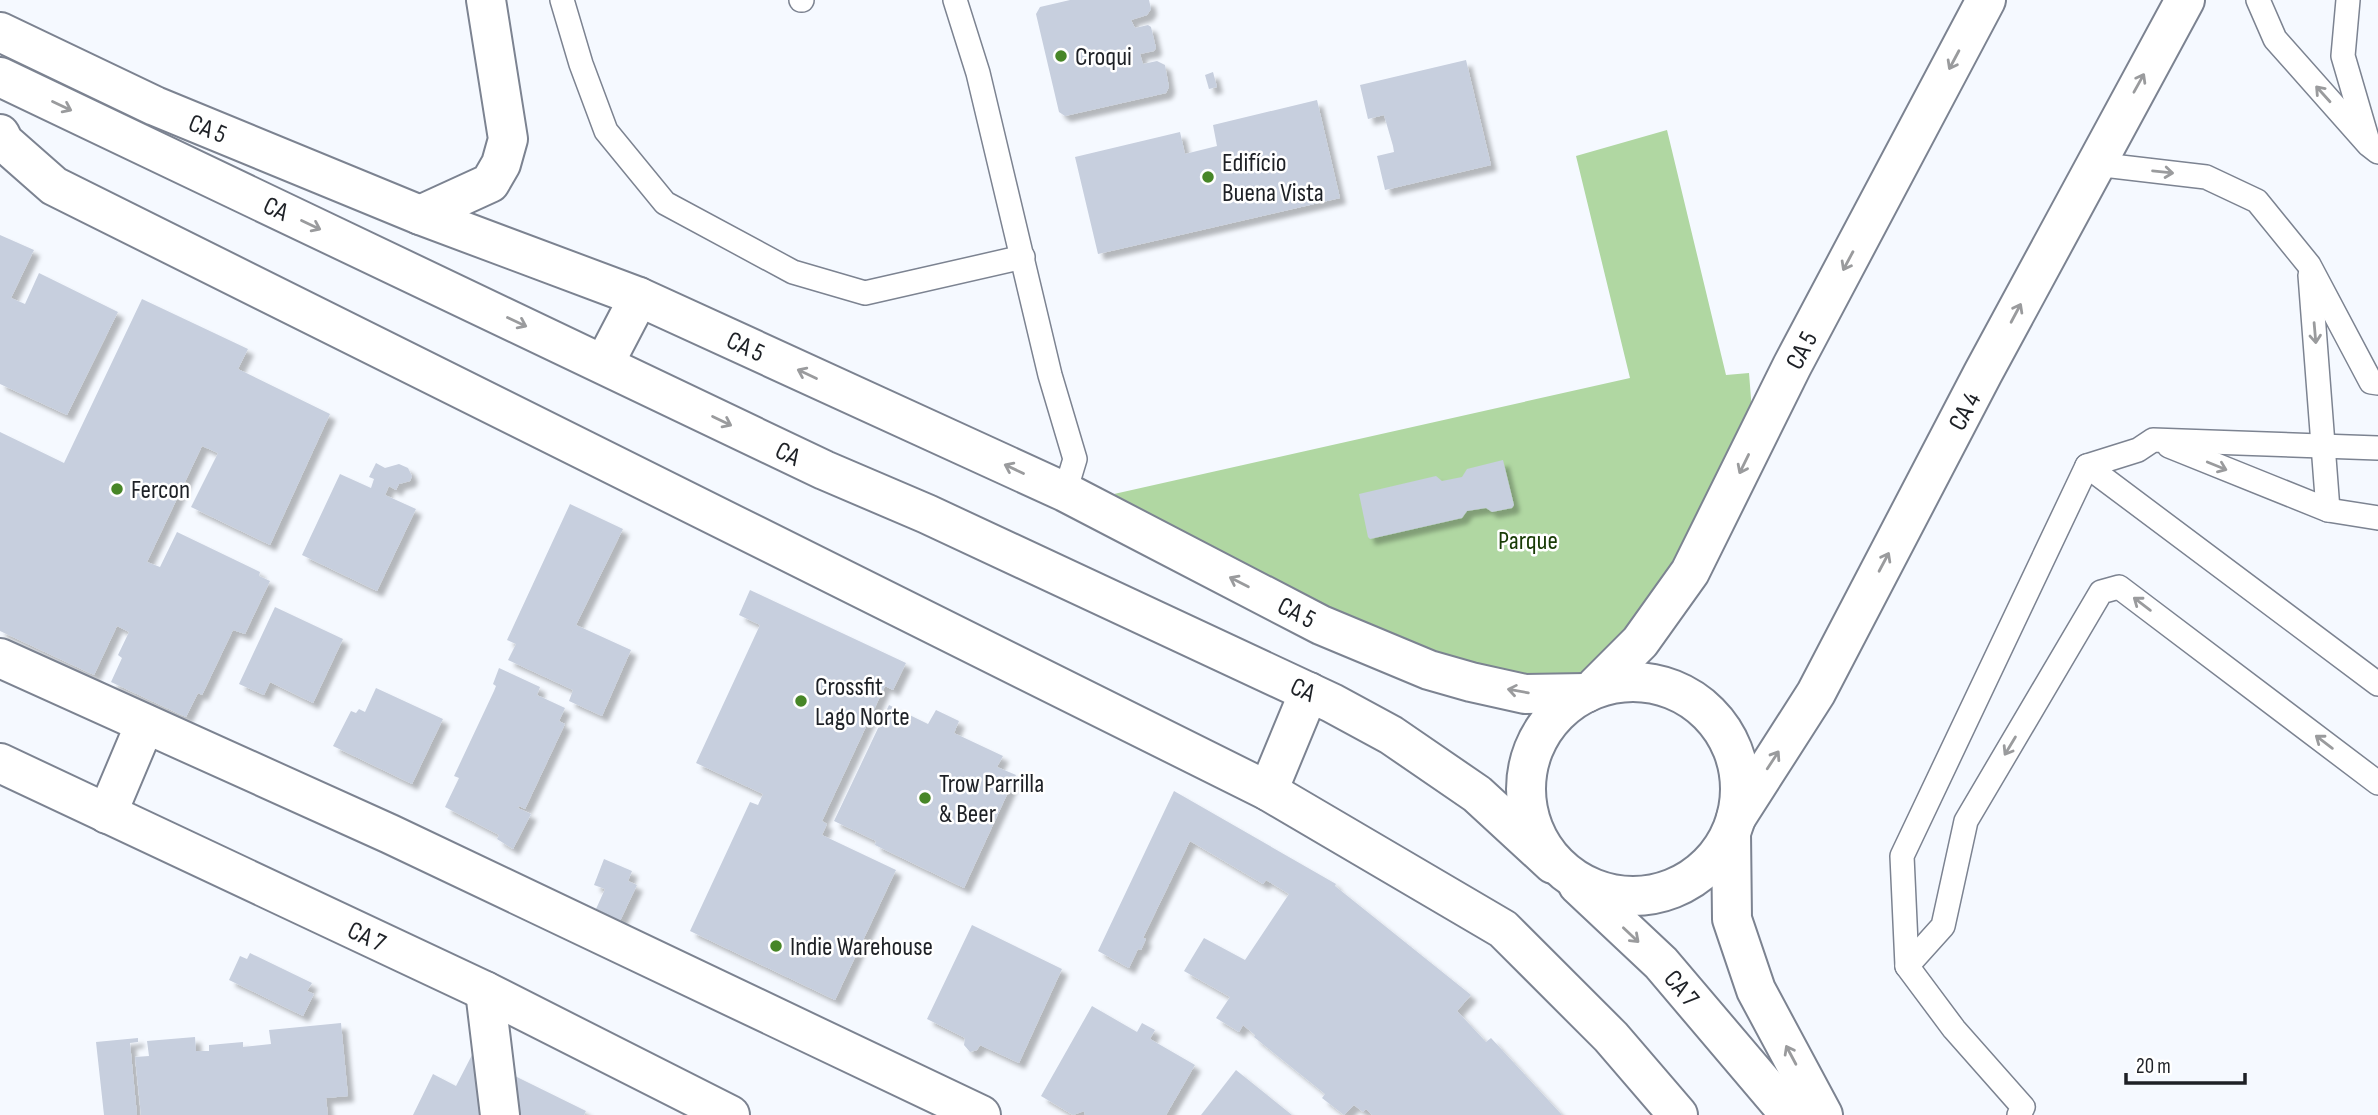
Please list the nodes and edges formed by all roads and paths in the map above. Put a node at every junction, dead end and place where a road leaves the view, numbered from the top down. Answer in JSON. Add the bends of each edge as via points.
{"nodes":[{"id":1,"x":486,"y":0,"type":"edge"},
{"id":2,"x":562,"y":0,"type":"edge"},
{"id":3,"x":955,"y":0,"type":"edge"},
{"id":4,"x":1986,"y":0,"type":"edge"},
{"id":5,"x":2185,"y":0,"type":"edge"},
{"id":6,"x":2258,"y":0,"type":"edge"},
{"id":7,"x":2348,"y":0,"type":"edge"},
{"id":8,"x":0,"y":32,"type":"edge"},
{"id":9,"x":0,"y":77,"type":"edge"},
{"id":10,"x":0,"y":134,"type":"edge"},
{"id":11,"x":2374,"y":148,"type":"edge"},
{"id":12,"x":2095,"y":164,"type":"junction"},
{"id":13,"x":420,"y":215,"type":"junction"},
{"id":14,"x":1023,"y":257,"type":"junction"},
{"id":15,"x":2309,"y":265,"type":"junction"},
{"id":16,"x":639,"y":297,"type":"junction"},
{"id":17,"x":604,"y":364,"type":"junction"},
{"id":18,"x":2378,"y":383,"type":"edge"},
{"id":19,"x":2153,"y":440,"type":"junction"},
{"id":20,"x":2325,"y":445,"type":"junction"},
{"id":21,"x":2378,"y":448,"type":"edge"},
{"id":22,"x":2087,"y":466,"type":"junction"},
{"id":23,"x":1065,"y":492,"type":"junction"},
{"id":24,"x":2328,"y":510,"type":"junction"},
{"id":25,"x":2378,"y":518,"type":"edge"},
{"id":26,"x":0,"y":658,"type":"edge"},
{"id":27,"x":2378,"y":684,"type":"edge"},
{"id":28,"x":1591,"y":690,"type":"junction"},
{"id":29,"x":1309,"y":692,"type":"junction"},
{"id":30,"x":145,"y":723,"type":"junction"},
{"id":31,"x":0,"y":763,"type":"edge"},
{"id":32,"x":2378,"y":783,"type":"edge"},
{"id":33,"x":1268,"y":791,"type":"junction"},
{"id":34,"x":107,"y":814,"type":"junction"},
{"id":35,"x":1734,"y":825,"type":"junction"},
{"id":36,"x":1558,"y":868,"type":"junction"},
{"id":37,"x":1907,"y":966,"type":"junction"},
{"id":38,"x":485,"y":991,"type":"junction"},
{"id":39,"x":500,"y":1115,"type":"edge"},
{"id":40,"x":730,"y":1115,"type":"edge"},
{"id":41,"x":981,"y":1115,"type":"edge"},
{"id":42,"x":1678,"y":1115,"type":"edge"},
{"id":43,"x":1790,"y":1115,"type":"edge"},
{"id":44,"x":1823,"y":1115,"type":"edge"},
{"id":45,"x":2020,"y":1115,"type":"edge"}],
"edges":[{"from":1,"to":13,"type":"street","via":[[508,139],[501,164],[490,183]]},
{"from":2,"to":14,"type":"lane","via":[[606,131],[665,203],[793,272],[865,293]]},
{"from":3,"to":14,"type":"lane","via":[[978,73]]},
{"from":4,"to":28,"type":"street","name":"CA 5","one_way":true,"via":[[1792,366],[1690,572],[1640,642]]},
{"from":12,"to":5,"type":"street","name":"CA 4","one_way":true},
{"from":11,"to":6,"type":"lane","one_way":true,"via":[[2275,39]]},
{"from":7,"to":11,"type":"lane","via":[[2343,56]]},
{"from":8,"to":13,"type":"street","name":"CA 5","via":[[155,106]]},
{"from":9,"to":17,"type":"street","name":"CA","one_way":true},
{"from":10,"to":33,"type":"street","via":[[54,186]]},
{"from":12,"to":15,"type":"lane","one_way":true,"via":[[2206,177],[2257,201]]},
{"from":35,"to":12,"type":"street","name":"CA 4","one_way":true,"via":[[1816,693]]},
{"from":13,"to":16,"type":"street","name":"CA 5"},
{"from":14,"to":23,"type":"lane","via":[[1075,460]]},
{"from":15,"to":18,"type":"lane","via":[[2371,382]]},
{"from":15,"to":20,"type":"lane","one_way":true},
{"from":16,"to":17,"type":"street"},
{"from":23,"to":16,"type":"street","name":"CA 5","one_way":true},
{"from":17,"to":29,"type":"street","name":"CA","one_way":true},
{"from":19,"to":20,"type":"lane"},
{"from":19,"to":22,"type":"lane","via":[[2138,450]]},
{"from":19,"to":24,"type":"lane","one_way":true},
{"from":20,"to":21,"type":"lane"},
{"from":20,"to":24,"type":"lane"},
{"from":22,"to":27,"type":"lane"},
{"from":22,"to":37,"type":"lane","via":[[1902,856]]},
{"from":28,"to":23,"type":"street","name":"CA 5","one_way":true,"via":[[1525,694],[1429,670],[1321,625]]},
{"from":24,"to":25,"type":"lane"},
{"from":26,"to":30,"type":"street"},
{"from":28,"to":35,"type":"street","via":[[1637,680],[1678,691],[1711,715],[1734,751],[1741,793]]},
{"from":28,"to":36,"type":"street","via":[[1552,716],[1527,764],[1527,817]]},
{"from":29,"to":33,"type":"street"},
{"from":29,"to":36,"type":"street","name":"CA","via":[[1391,735],[1477,794]]},
{"from":30,"to":34,"type":"street"},
{"from":30,"to":41,"type":"street"},
{"from":31,"to":34,"type":"street","name":"CA 7"},
{"from":32,"to":37,"type":"lane","one_way":true,"via":[[2119,587],[2101,592],[1966,821],[1943,926]]},
{"from":33,"to":42,"type":"street","via":[[1503,929],[1611,1037]]},
{"from":34,"to":38,"type":"street","name":"CA 7"},
{"from":35,"to":36,"type":"street","via":[[1699,875],[1650,897],[1597,892]]},
{"from":44,"to":35,"type":"street","one_way":true,"via":[[1756,990],[1732,919]]},
{"from":36,"to":43,"type":"street","name":"CA 7","one_way":true,"via":[[1661,963]]},
{"from":37,"to":45,"type":"lane","via":[[1954,1029],[2024,1107]]},
{"from":38,"to":39,"type":"street"},
{"from":38,"to":40,"type":"street","name":"CA 7"}]}
